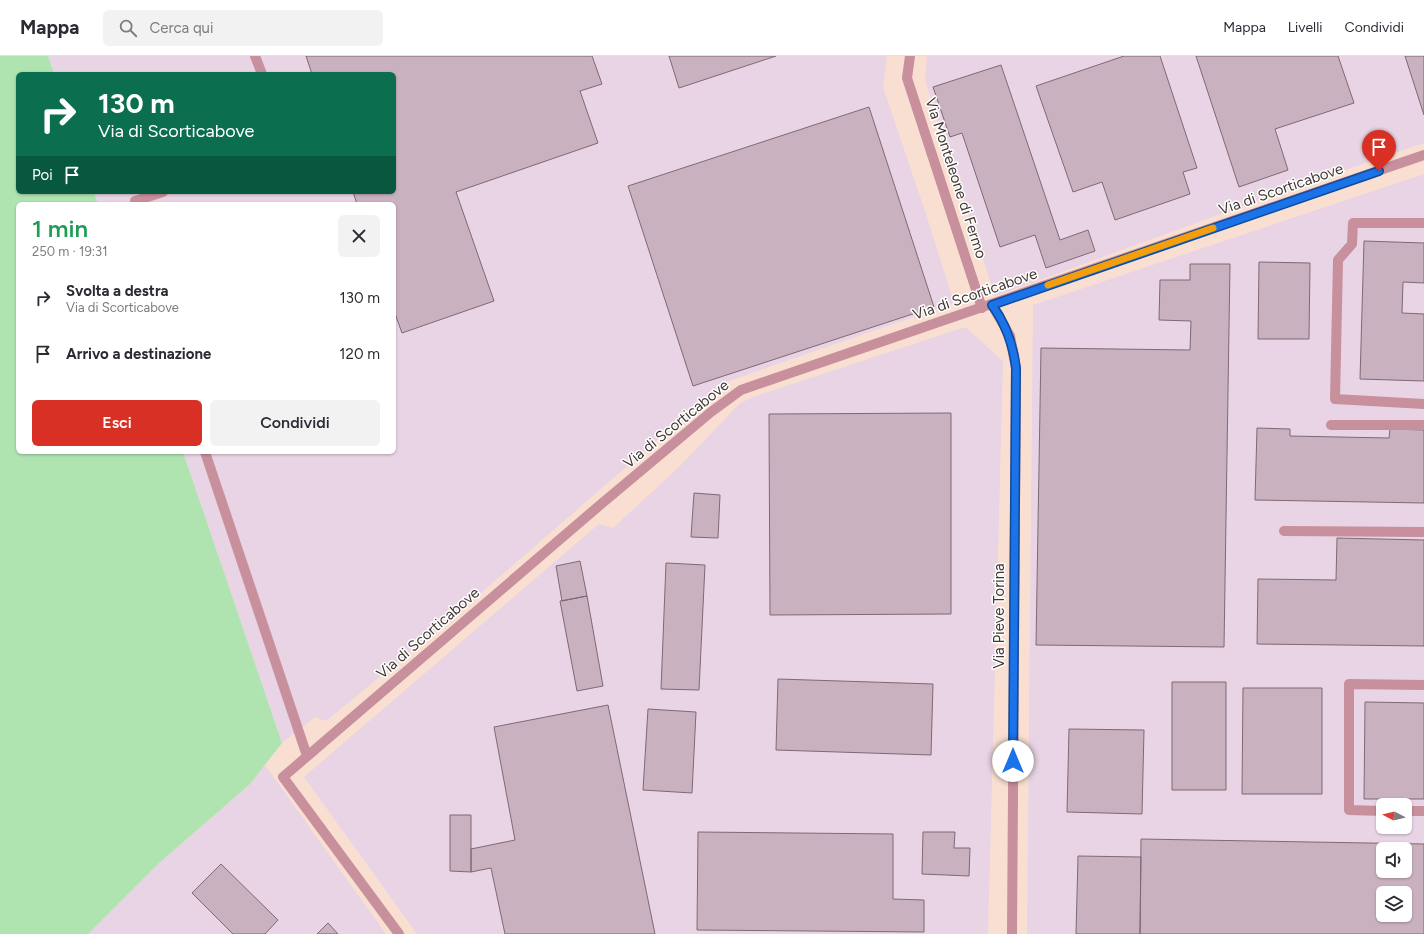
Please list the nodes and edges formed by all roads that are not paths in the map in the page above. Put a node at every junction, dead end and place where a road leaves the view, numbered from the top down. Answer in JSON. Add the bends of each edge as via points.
{"nodes":[{"id":1,"x":255,"y":56,"type":"edge"},
{"id":2,"x":910,"y":56,"type":"edge"},
{"id":3,"x":261,"y":72,"type":"edge"},
{"id":4,"x":1424,"y":155,"type":"edge"},
{"id":5,"x":157,"y":194,"type":"edge"},
{"id":6,"x":135,"y":202,"type":"edge"},
{"id":7,"x":1424,"y":223,"type":"edge"},
{"id":8,"x":987,"y":306,"type":"junction"},
{"id":9,"x":1424,"y":404,"type":"edge"},
{"id":10,"x":1331,"y":425,"type":"dead end"},
{"id":11,"x":1424,"y":425,"type":"edge"},
{"id":12,"x":206,"y":454,"type":"edge"},
{"id":13,"x":1284,"y":531,"type":"dead end"},
{"id":14,"x":1424,"y":532,"type":"edge"},
{"id":15,"x":1424,"y":685,"type":"edge"},
{"id":16,"x":307,"y":756,"type":"junction"},
{"id":17,"x":1376,"y":811,"type":"edge"},
{"id":18,"x":1412,"y":811,"type":"edge"},
{"id":19,"x":1424,"y":811,"type":"edge"},
{"id":20,"x":399,"y":934,"type":"edge"},
{"id":21,"x":1012,"y":934,"type":"edge"}],
"edges":[{"from":1,"to":3,"type":"street"},
{"from":2,"to":8,"type":"street","name":"Via Monteleone di Fermo","via":[[907,78]]},
{"from":4,"to":8,"type":"street","name":"Via di Scorticabove"},
{"from":5,"to":6,"type":"street"},
{"from":7,"to":9,"type":"street","via":[[1353,224],[1352,244],[1338,260],[1335,399]]},
{"from":8,"to":16,"type":"street","name":"Via di Scorticabove","via":[[742,390],[711,412],[600,505]]},
{"from":8,"to":21,"type":"street","name":"Via Pieve Torina","via":[[1000,316],[1010,336],[1016,368]]},
{"from":10,"to":11,"type":"street"},
{"from":12,"to":16,"type":"street"},
{"from":13,"to":14,"type":"street"},
{"from":15,"to":17,"type":"street","via":[[1349,684],[1349,810]]},
{"from":16,"to":20,"type":"street","name":"Via di Scorticabove","via":[[284,777]]},
{"from":18,"to":19,"type":"street"}]}
